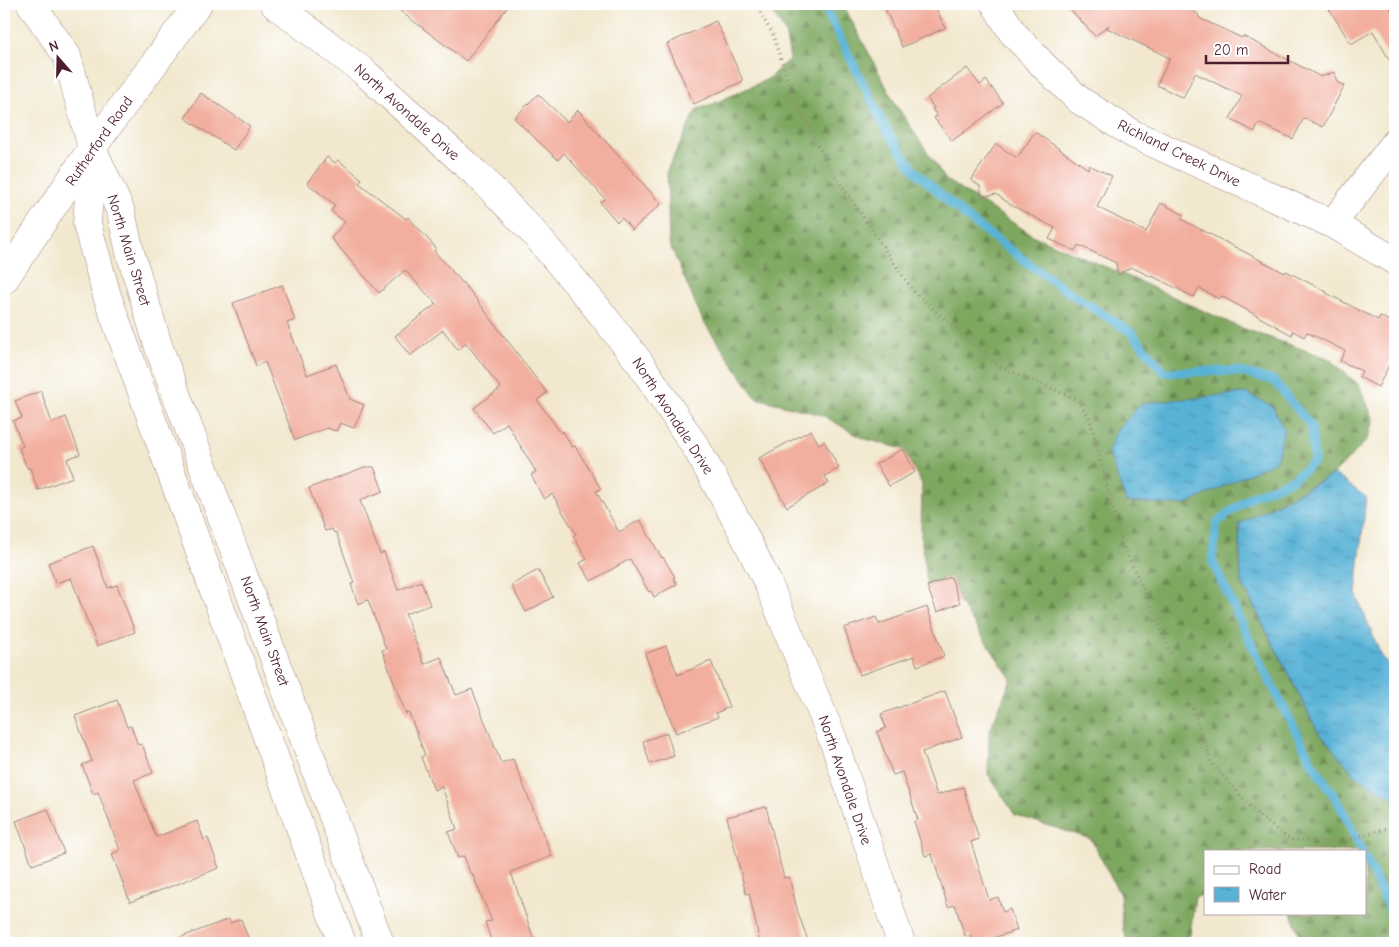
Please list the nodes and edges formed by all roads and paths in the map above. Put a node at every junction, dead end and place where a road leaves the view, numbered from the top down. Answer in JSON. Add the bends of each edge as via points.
{"nodes":[{"id":1,"x":32,"y":4,"type":"edge"},
{"id":2,"x":198,"y":4,"type":"edge"},
{"id":3,"x":274,"y":4,"type":"edge"},
{"id":4,"x":755,"y":4,"type":"edge"},
{"id":5,"x":995,"y":4,"type":"edge"},
{"id":6,"x":1395,"y":143,"type":"edge"},
{"id":7,"x":92,"y":148,"type":"junction"},
{"id":8,"x":1332,"y":224,"type":"junction"},
{"id":9,"x":1395,"y":261,"type":"edge"},
{"id":10,"x":4,"y":280,"type":"edge"},
{"id":11,"x":1395,"y":826,"type":"edge"},
{"id":12,"x":342,"y":943,"type":"edge"},
{"id":13,"x":380,"y":943,"type":"edge"},
{"id":14,"x":901,"y":943,"type":"edge"}],
"edges":[{"from":1,"to":7,"type":"street","via":[[67,56]]},
{"from":2,"to":7,"type":"street","name":"Rutherford Road"},
{"from":3,"to":14,"type":"street","name":"North Avondale Drive","via":[[364,71],[483,180],[539,239],[640,363],[697,449],[767,581],[834,742]]},
{"from":4,"to":11,"type":"path","via":[[773,35],[793,96],[828,165],[913,291],[997,366],[1078,400],[1090,419],[1122,544],[1156,616],[1212,764],[1259,816],[1290,840],[1339,842]]},
{"from":5,"to":8,"type":"street","name":"Richland Creek Drive","via":[[1013,34],[1079,100],[1133,134]]},
{"from":6,"to":8,"type":"street"},
{"from":7,"to":10,"type":"street","name":"Rutherford Road"},
{"from":7,"to":12,"type":"street","name":"North Main Street","via":[[87,224],[107,296]]},
{"from":7,"to":13,"type":"street","name":"North Main Street","via":[[121,212],[159,348]]},
{"from":8,"to":9,"type":"street","name":"Richland Creek Drive"}]}
